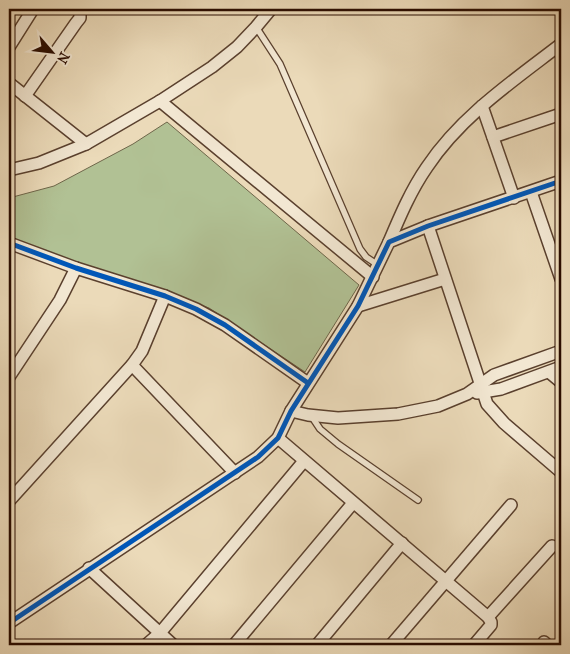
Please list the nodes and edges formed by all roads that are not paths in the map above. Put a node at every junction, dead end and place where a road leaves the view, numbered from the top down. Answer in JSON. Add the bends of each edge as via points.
{"nodes":[{"id":1,"x":33,"y":9,"type":"edge"},
{"id":2,"x":78,"y":9,"type":"edge"},
{"id":3,"x":271,"y":9,"type":"edge"},
{"id":4,"x":256,"y":27,"type":"junction"},
{"id":5,"x":561,"y":44,"type":"edge"},
{"id":6,"x":9,"y":47,"type":"edge"},
{"id":7,"x":9,"y":83,"type":"edge"},
{"id":8,"x":25,"y":96,"type":"junction"},
{"id":9,"x":160,"y":101,"type":"junction"},
{"id":10,"x":482,"y":106,"type":"junction"},
{"id":11,"x":561,"y":114,"type":"edge"},
{"id":12,"x":493,"y":137,"type":"junction"},
{"id":13,"x":86,"y":144,"type":"junction"},
{"id":14,"x":9,"y":170,"type":"edge"},
{"id":15,"x":561,"y":181,"type":"edge"},
{"id":16,"x":531,"y":192,"type":"junction"},
{"id":17,"x":514,"y":198,"type":"junction"},
{"id":18,"x":428,"y":226,"type":"junction"},
{"id":19,"x":389,"y":242,"type":"junction"},
{"id":20,"x":9,"y":243,"type":"edge"},
{"id":21,"x":378,"y":266,"type":"junction"},
{"id":22,"x":76,"y":268,"type":"junction"},
{"id":23,"x":372,"y":276,"type":"junction"},
{"id":24,"x":445,"y":279,"type":"junction"},
{"id":25,"x":561,"y":279,"type":"edge"},
{"id":26,"x":165,"y":296,"type":"junction"},
{"id":27,"x":358,"y":306,"type":"junction"},
{"id":28,"x":561,"y":351,"type":"edge"},
{"id":29,"x":132,"y":365,"type":"junction"},
{"id":30,"x":561,"y":368,"type":"edge"},
{"id":31,"x":549,"y":372,"type":"junction"},
{"id":32,"x":9,"y":377,"type":"edge"},
{"id":33,"x":561,"y":382,"type":"edge"},
{"id":34,"x":308,"y":383,"type":"junction"},
{"id":35,"x":482,"y":388,"type":"junction"},
{"id":36,"x":291,"y":411,"type":"junction"},
{"id":37,"x":311,"y":415,"type":"junction"},
{"id":38,"x":278,"y":438,"type":"junction"},
{"id":39,"x":304,"y":461,"type":"junction"},
{"id":40,"x":561,"y":472,"type":"edge"},
{"id":41,"x":235,"y":473,"type":"junction"},
{"id":42,"x":418,"y":500,"type":"dead end"},
{"id":43,"x":9,"y":501,"type":"edge"},
{"id":44,"x":354,"y":503,"type":"junction"},
{"id":45,"x":511,"y":505,"type":"dead end"},
{"id":46,"x":402,"y":543,"type":"junction"},
{"id":47,"x":552,"y":546,"type":"dead end"},
{"id":48,"x":89,"y":568,"type":"junction"},
{"id":49,"x":446,"y":581,"type":"junction"},
{"id":50,"x":488,"y":617,"type":"junction"},
{"id":51,"x":9,"y":623,"type":"edge"},
{"id":52,"x":160,"y":633,"type":"junction"},
{"id":53,"x":146,"y":645,"type":"edge"},
{"id":54,"x":173,"y":645,"type":"edge"},
{"id":55,"x":234,"y":645,"type":"edge"},
{"id":56,"x":317,"y":645,"type":"edge"},
{"id":57,"x":391,"y":645,"type":"edge"},
{"id":58,"x":474,"y":645,"type":"edge"}],
"edges":[{"from":1,"to":6,"type":"street"},
{"from":2,"to":8,"type":"street","via":[[80,18]]},
{"from":3,"to":4,"type":"street"},
{"from":4,"to":9,"type":"street","via":[[212,67]]},
{"from":4,"to":21,"type":"lane","via":[[280,64],[360,249]]},
{"from":5,"to":10,"type":"street"},
{"from":7,"to":8,"type":"street"},
{"from":8,"to":13,"type":"street"},
{"from":9,"to":13,"type":"street"},
{"from":9,"to":23,"type":"street"},
{"from":10,"to":12,"type":"street"},
{"from":10,"to":19,"type":"street","via":[[442,146],[426,168]]},
{"from":11,"to":12,"type":"street"},
{"from":12,"to":17,"type":"street"},
{"from":13,"to":14,"type":"street","via":[[39,163]]},
{"from":15,"to":16,"type":"street"},
{"from":16,"to":17,"type":"street"},
{"from":16,"to":25,"type":"street"},
{"from":17,"to":18,"type":"street"},
{"from":18,"to":19,"type":"street"},
{"from":18,"to":24,"type":"street"},
{"from":19,"to":21,"type":"street"},
{"from":20,"to":22,"type":"street"},
{"from":21,"to":23,"type":"street"},
{"from":22,"to":26,"type":"street"},
{"from":22,"to":32,"type":"street","via":[[60,300]]},
{"from":23,"to":27,"type":"street"},
{"from":24,"to":27,"type":"street"},
{"from":24,"to":35,"type":"street"},
{"from":26,"to":29,"type":"street","via":[[142,351]]},
{"from":26,"to":34,"type":"street","via":[[225,325]]},
{"from":27,"to":34,"type":"street"},
{"from":28,"to":35,"type":"street","via":[[494,375]]},
{"from":29,"to":41,"type":"street"},
{"from":29,"to":43,"type":"street"},
{"from":30,"to":31,"type":"street"},
{"from":31,"to":33,"type":"street"},
{"from":31,"to":35,"type":"street","via":[[501,389]]},
{"from":34,"to":36,"type":"street"},
{"from":35,"to":37,"type":"street","via":[[438,406],[398,414],[338,418]]},
{"from":35,"to":40,"type":"street","via":[[494,414]]},
{"from":36,"to":37,"type":"street"},
{"from":36,"to":38,"type":"street"},
{"from":37,"to":42,"type":"lane","via":[[320,429],[338,444]]},
{"from":38,"to":39,"type":"street"},
{"from":38,"to":41,"type":"street"},
{"from":39,"to":44,"type":"street"},
{"from":39,"to":52,"type":"street"},
{"from":41,"to":48,"type":"street"},
{"from":44,"to":46,"type":"street"},
{"from":44,"to":55,"type":"street"},
{"from":45,"to":49,"type":"street"},
{"from":46,"to":49,"type":"street"},
{"from":46,"to":56,"type":"street"},
{"from":47,"to":50,"type":"street"},
{"from":48,"to":51,"type":"street"},
{"from":48,"to":52,"type":"street"},
{"from":49,"to":50,"type":"street"},
{"from":49,"to":57,"type":"street"},
{"from":50,"to":58,"type":"street","via":[[491,625]]},
{"from":52,"to":53,"type":"street"},
{"from":52,"to":54,"type":"street"}]}
